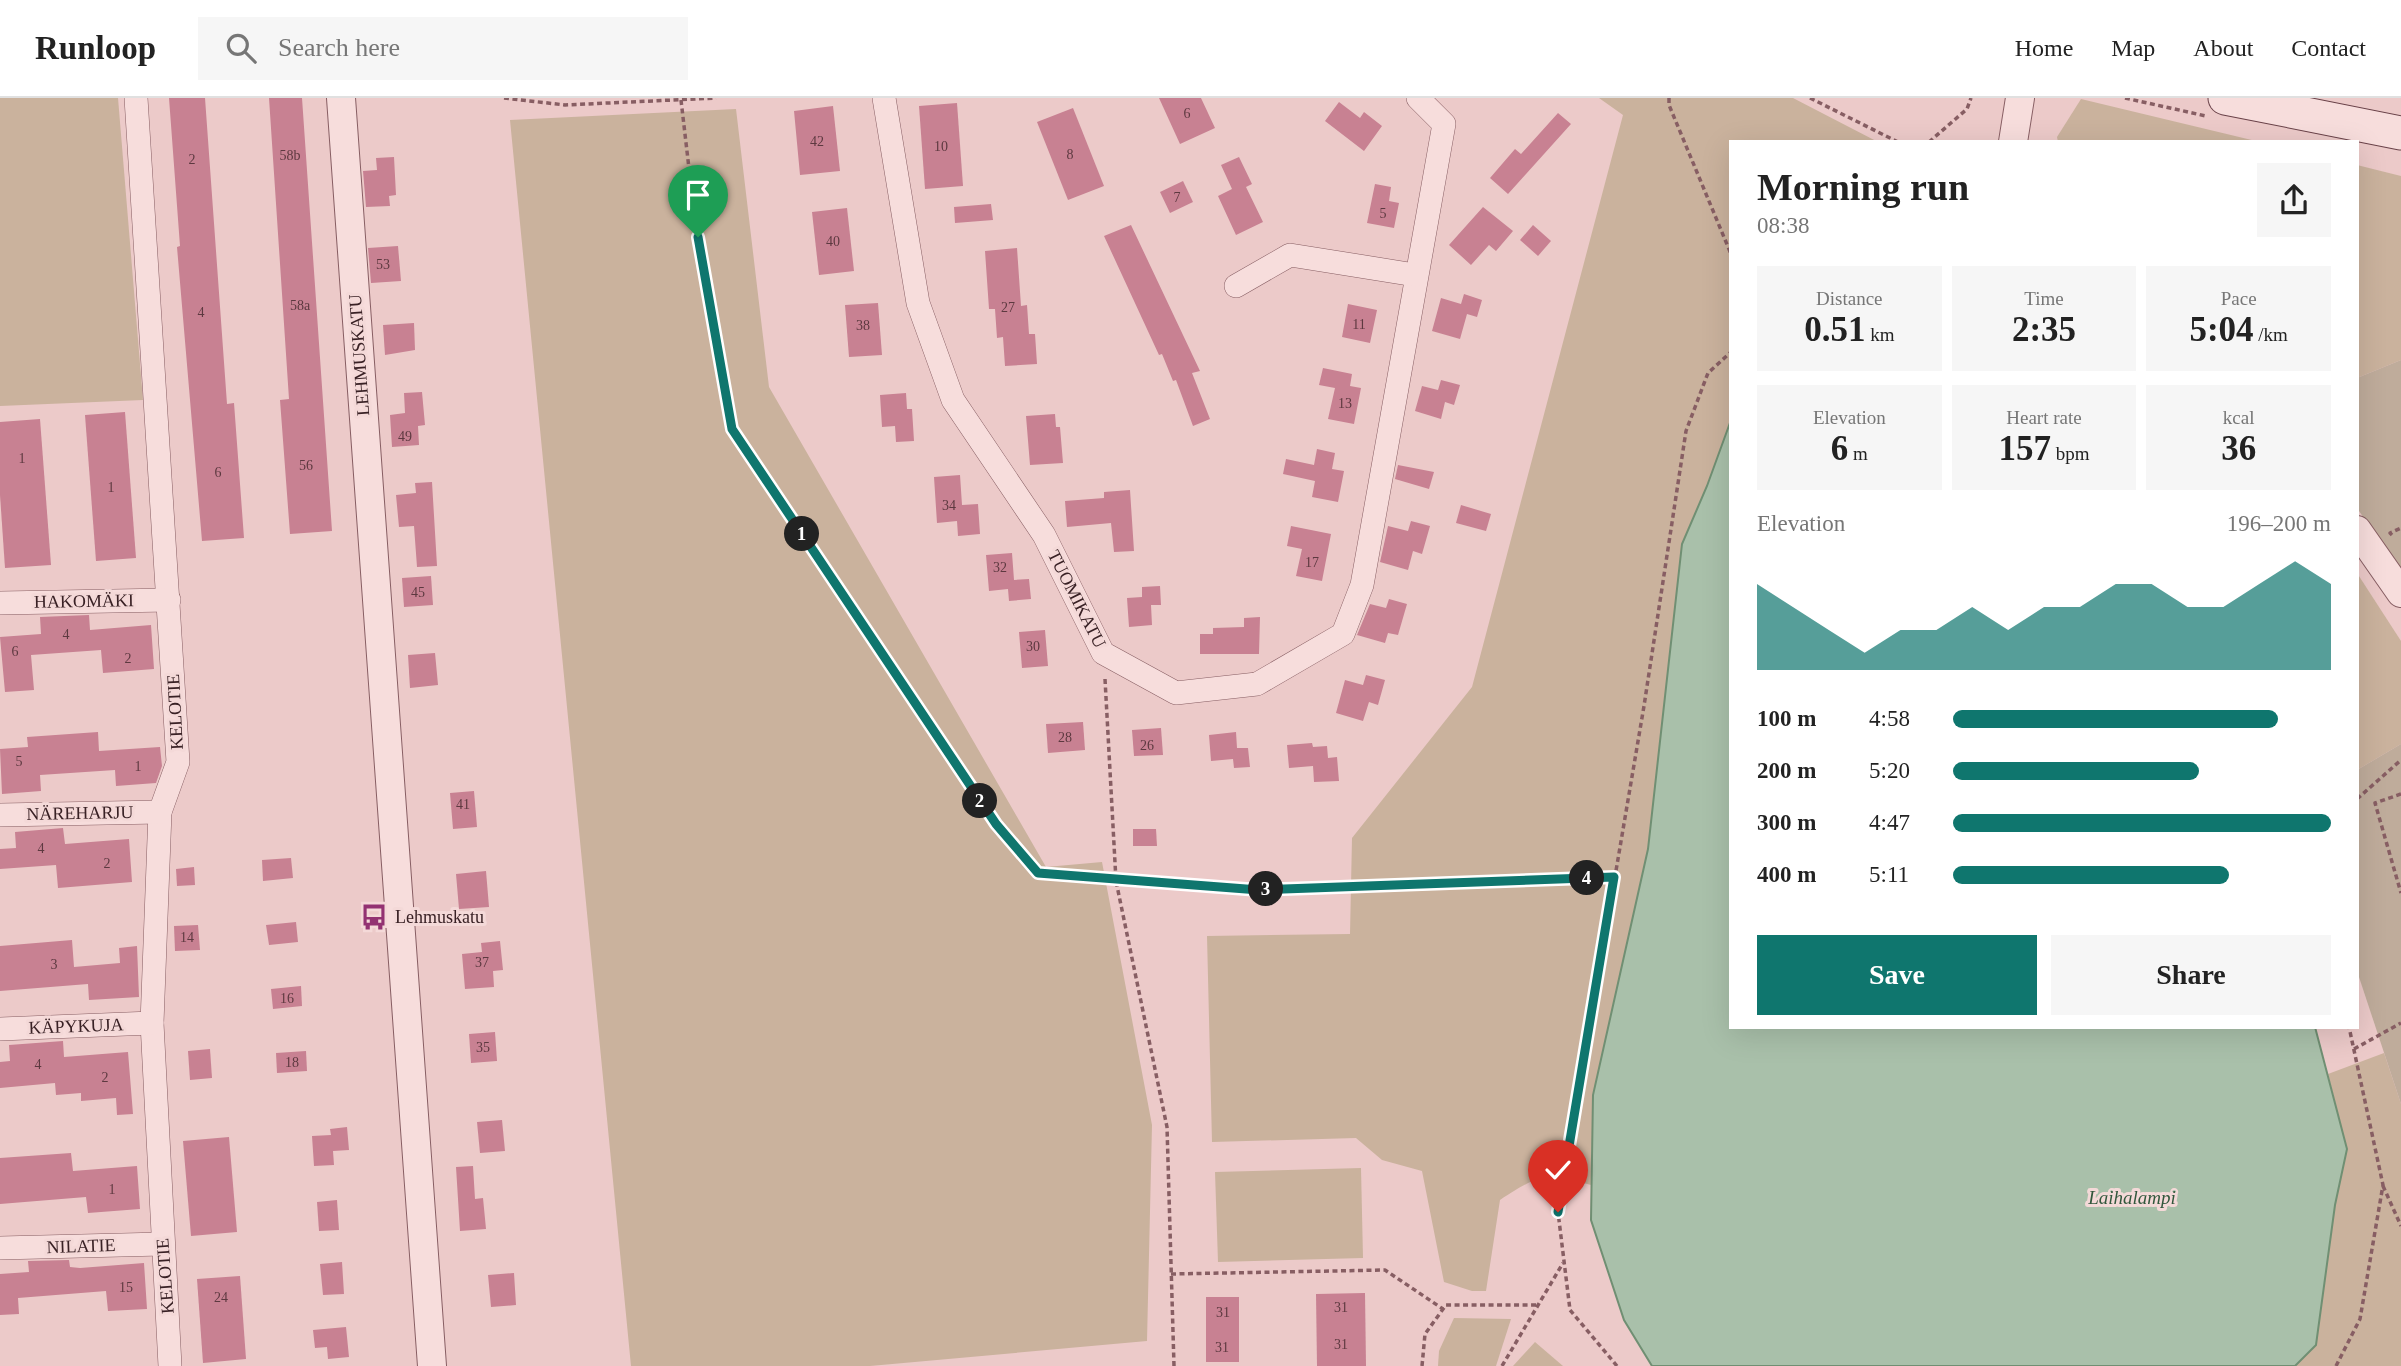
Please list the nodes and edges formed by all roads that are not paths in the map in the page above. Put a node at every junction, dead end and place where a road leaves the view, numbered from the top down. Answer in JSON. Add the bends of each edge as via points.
{"nodes":[{"id":1,"x":135,"y":98,"type":"edge"},
{"id":2,"x":341,"y":98,"type":"edge"},
{"id":3,"x":884,"y":98,"type":"edge"},
{"id":4,"x":1418,"y":98,"type":"edge"},
{"id":5,"x":2020,"y":98,"type":"edge"},
{"id":6,"x":2225,"y":98,"type":"edge"},
{"id":7,"x":2401,"y":133,"type":"edge"},
{"id":8,"x":2013,"y":140,"type":"edge"},
{"id":9,"x":1415,"y":275,"type":"junction"},
{"id":10,"x":1236,"y":286,"type":"dead end"},
{"id":11,"x":2359,"y":533,"type":"edge"},
{"id":12,"x":2401,"y":593,"type":"edge"},
{"id":13,"x":169,"y":600,"type":"junction"},
{"id":14,"x":0,"y":603,"type":"edge"},
{"id":15,"x":160,"y":812,"type":"junction"},
{"id":16,"x":0,"y":815,"type":"edge"},
{"id":17,"x":152,"y":1023,"type":"junction"},
{"id":18,"x":0,"y":1029,"type":"edge"},
{"id":19,"x":162,"y":1244,"type":"junction"},
{"id":20,"x":0,"y":1248,"type":"edge"},
{"id":21,"x":170,"y":1366,"type":"edge"},
{"id":22,"x":432,"y":1366,"type":"edge"}],
"edges":[{"from":1,"to":13,"type":"street","name":"KELOTIE"},
{"from":2,"to":22,"type":"street","name":"LEHMUSKATU"},
{"from":3,"to":9,"type":"street","name":"TUOMIKATU","via":[[918,303],[953,400],[1044,535],[1103,653],[1176,693],[1257,684],[1343,634],[1362,585]]},
{"from":4,"to":9,"type":"street","name":"TUOMIKATU","via":[[1444,124]]},
{"from":5,"to":8,"type":"street"},
{"from":6,"to":7,"type":"main road"},
{"from":9,"to":10,"type":"street","via":[[1290,255]]},
{"from":11,"to":12,"type":"street"},
{"from":13,"to":14,"type":"street","name":"HAKOMÄKI"},
{"from":13,"to":15,"type":"street","name":"KELOTIE","via":[[178,762]]},
{"from":15,"to":16,"type":"street","name":"NÄREHARJU"},
{"from":15,"to":17,"type":"street","name":"KELOTIE"},
{"from":17,"to":18,"type":"street","name":"KÄPYKUJA"},
{"from":17,"to":19,"type":"street","name":"KELOTIE"},
{"from":19,"to":20,"type":"street","name":"NILATIE"},
{"from":19,"to":21,"type":"street","name":"KELOTIE"}]}
